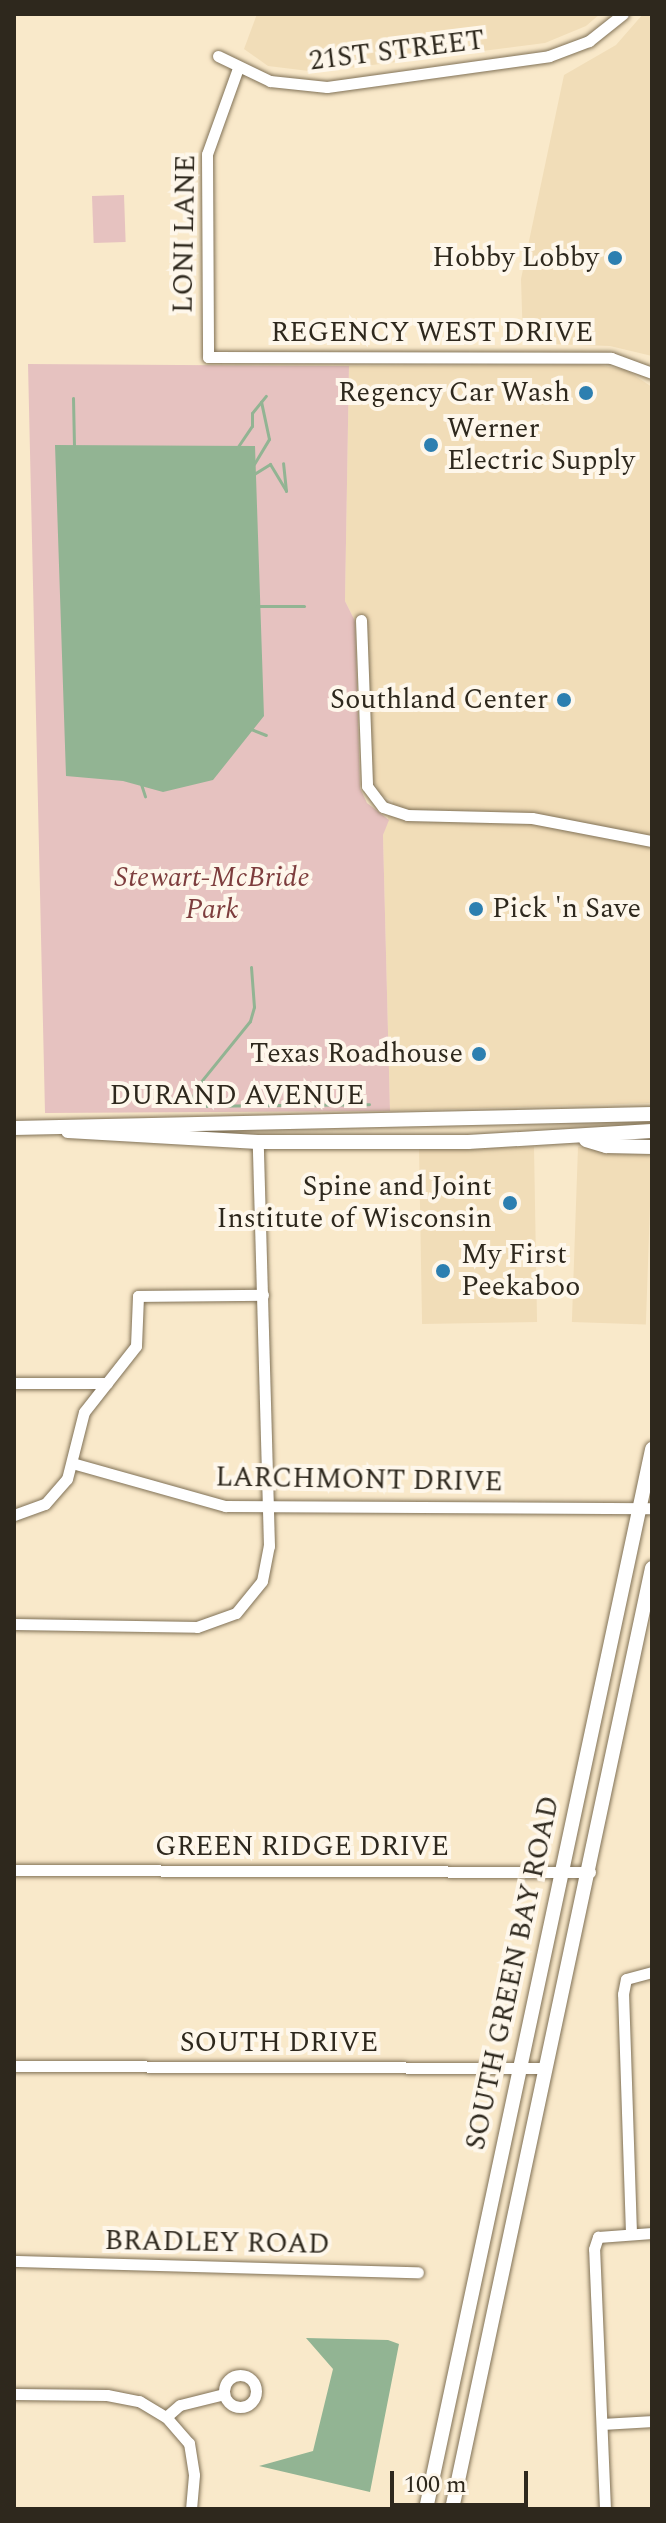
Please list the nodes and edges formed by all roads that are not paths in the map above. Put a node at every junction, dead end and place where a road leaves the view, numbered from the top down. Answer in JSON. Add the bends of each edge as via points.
{"nodes":[{"id":1,"x":623,"y":14,"type":"edge"},
{"id":2,"x":218,"y":56,"type":"dead end"},
{"id":3,"x":238,"y":68,"type":"junction"},
{"id":4,"x":208,"y":357,"type":"joint"},
{"id":5,"x":652,"y":373,"type":"edge"},
{"id":6,"x":361,"y":620,"type":"dead end"},
{"id":7,"x":652,"y":841,"type":"edge"},
{"id":8,"x":652,"y":1114,"type":"edge"},
{"id":9,"x":477,"y":1117,"type":"junction"},
{"id":10,"x":423,"y":1119,"type":"junction"},
{"id":11,"x":14,"y":1128,"type":"edge"},
{"id":12,"x":52,"y":1128,"type":"junction"},
{"id":13,"x":652,"y":1131,"type":"edge"},
{"id":14,"x":578,"y":1137,"type":"junction"},
{"id":15,"x":404,"y":1141,"type":"junction"},
{"id":16,"x":258,"y":1142,"type":"junction"},
{"id":17,"x":468,"y":1142,"type":"junction"},
{"id":18,"x":652,"y":1147,"type":"edge"},
{"id":19,"x":263,"y":1295,"type":"junction"},
{"id":20,"x":14,"y":1383,"type":"edge"},
{"id":21,"x":107,"y":1383,"type":"junction"},
{"id":22,"x":652,"y":1449,"type":"edge"},
{"id":23,"x":72,"y":1463,"type":"junction"},
{"id":24,"x":268,"y":1506,"type":"junction"},
{"id":25,"x":646,"y":1507,"type":"edge"},
{"id":26,"x":14,"y":1515,"type":"edge"},
{"id":27,"x":652,"y":1568,"type":"edge"},
{"id":28,"x":14,"y":1624,"type":"edge"},
{"id":29,"x":14,"y":1870,"type":"edge"},
{"id":30,"x":561,"y":1872,"type":"junction"},
{"id":31,"x":590,"y":1872,"type":"junction"},
{"id":32,"x":652,"y":1972,"type":"edge"},
{"id":33,"x":14,"y":2066,"type":"edge"},
{"id":34,"x":544,"y":2068,"type":"junction"},
{"id":35,"x":519,"y":2069,"type":"junction"},
{"id":36,"x":631,"y":2233,"type":"junction"},
{"id":37,"x":652,"y":2233,"type":"edge"},
{"id":38,"x":14,"y":2261,"type":"edge"},
{"id":39,"x":418,"y":2272,"type":"dead end"},
{"id":40,"x":14,"y":2394,"type":"edge"},
{"id":41,"x":224,"y":2394,"type":"dead end"},
{"id":42,"x":166,"y":2417,"type":"junction"},
{"id":43,"x":652,"y":2421,"type":"edge"},
{"id":44,"x":603,"y":2424,"type":"junction"},
{"id":45,"x":191,"y":2509,"type":"edge"},
{"id":46,"x":426,"y":2509,"type":"edge"},
{"id":47,"x":452,"y":2509,"type":"edge"},
{"id":48,"x":605,"y":2509,"type":"edge"}],
"edges":[{"from":1,"to":3,"type":"street","name":"21ST STREET","via":[[589,41],[535,59],[327,87],[284,85]]},
{"from":2,"to":3,"type":"street","name":"21ST STREET"},
{"from":3,"to":4,"type":"street","name":"LONI LANE","via":[[207,154]]},
{"from":4,"to":5,"type":"street","name":"REGENCY WEST DRIVE","via":[[611,358]]},
{"from":6,"to":7,"type":"street","via":[[367,786],[383,807],[407,815],[532,818]]},
{"from":8,"to":9,"type":"main road","name":"DURAND AVENUE"},
{"from":9,"to":10,"type":"main road","name":"DURAND AVENUE"},
{"from":9,"to":17,"type":"main road","via":[[459,1129]]},
{"from":10,"to":12,"type":"main road","name":"DURAND AVENUE","via":[[88,1123]]},
{"from":10,"to":15,"type":"main road"},
{"from":11,"to":12,"type":"main road","name":"DURAND AVENUE"},
{"from":12,"to":16,"type":"main road","name":"DURAND AVENUE"},
{"from":13,"to":14,"type":"main road","name":"DURAND AVENUE"},
{"from":14,"to":17,"type":"main road","name":"DURAND AVENUE"},
{"from":14,"to":18,"type":"main road","via":[[606,1146]]},
{"from":15,"to":16,"type":"main road","name":"DURAND AVENUE"},
{"from":15,"to":17,"type":"main road","name":"DURAND AVENUE"},
{"from":16,"to":19,"type":"street"},
{"from":19,"to":21,"type":"street","via":[[138,1296],[136,1346]]},
{"from":19,"to":24,"type":"street"},
{"from":20,"to":21,"type":"street"},
{"from":21,"to":23,"type":"street","via":[[84,1412]]},
{"from":22,"to":25,"type":"main road","name":"SOUTH GREEN BAY ROAD"},
{"from":23,"to":24,"type":"street","name":"LARCHMONT DRIVE","via":[[125,1474],[194,1500]]},
{"from":23,"to":26,"type":"street","via":[[53,1497]]},
{"from":24,"to":25,"type":"street","name":"LARCHMONT DRIVE"},
{"from":24,"to":28,"type":"street","via":[[269,1555],[262,1581],[246,1604],[224,1619],[197,1627]]},
{"from":25,"to":30,"type":"main road","name":"SOUTH GREEN BAY ROAD"},
{"from":27,"to":31,"type":"main road","name":"SOUTH GREEN BAY ROAD"},
{"from":29,"to":30,"type":"street","name":"GREEN RIDGE DRIVE"},
{"from":30,"to":31,"type":"street","name":"GREEN RIDGE DRIVE"},
{"from":30,"to":35,"type":"main road","name":"SOUTH GREEN BAY ROAD"},
{"from":31,"to":34,"type":"main road","name":"SOUTH GREEN BAY ROAD"},
{"from":32,"to":36,"type":"street","via":[[626,1979]]},
{"from":33,"to":35,"type":"street","name":"SOUTH DRIVE"},
{"from":34,"to":35,"type":"street","name":"SOUTH DRIVE"},
{"from":34,"to":47,"type":"main road","name":"SOUTH GREEN BAY ROAD"},
{"from":35,"to":46,"type":"main road","name":"SOUTH GREEN BAY ROAD"},
{"from":36,"to":37,"type":"street"},
{"from":36,"to":44,"type":"street","via":[[598,2237],[594,2249]]},
{"from":38,"to":39,"type":"street","name":"BRADLEY ROAD"},
{"from":40,"to":42,"type":"street","via":[[107,2395],[139,2401]]},
{"from":41,"to":42,"type":"street","via":[[180,2405]]},
{"from":42,"to":45,"type":"street","via":[[189,2443],[194,2475]]},
{"from":43,"to":44,"type":"street"},
{"from":44,"to":48,"type":"street"}]}
